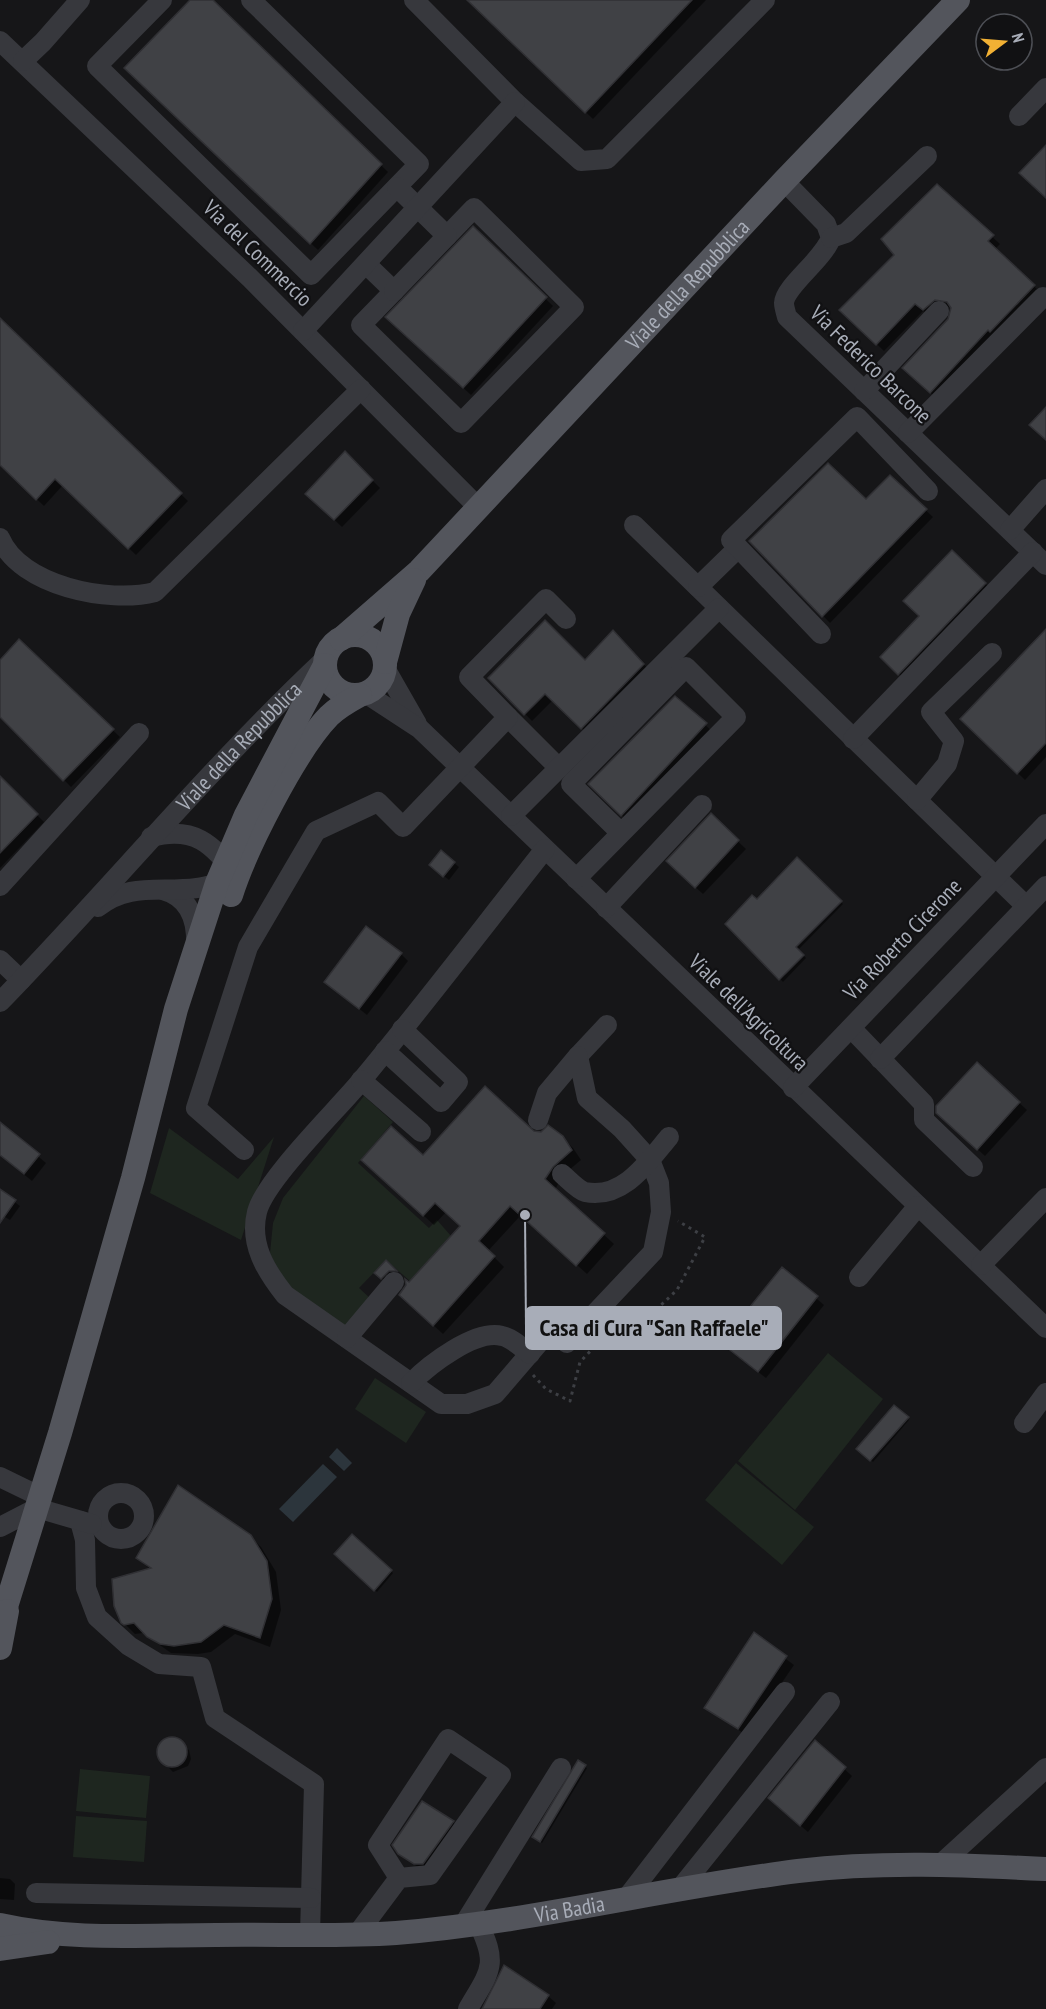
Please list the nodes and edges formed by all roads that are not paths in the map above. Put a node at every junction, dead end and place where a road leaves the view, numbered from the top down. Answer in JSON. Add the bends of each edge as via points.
{"nodes":[{"id":1,"x":80,"y":0,"type":"edge"},
{"id":2,"x":162,"y":0,"type":"edge"},
{"id":3,"x":251,"y":0,"type":"edge"},
{"id":4,"x":414,"y":0,"type":"edge"},
{"id":5,"x":765,"y":0,"type":"edge"},
{"id":6,"x":958,"y":0,"type":"edge"},
{"id":7,"x":0,"y":40,"type":"edge"},
{"id":8,"x":23,"y":61,"type":"junction"},
{"id":9,"x":1046,"y":88,"type":"edge"},
{"id":10,"x":515,"y":102,"type":"junction"},
{"id":11,"x":1019,"y":117,"type":"dead end"},
{"id":12,"x":927,"y":156,"type":"dead end"},
{"id":13,"x":784,"y":181,"type":"junction"},
{"id":14,"x":397,"y":187,"type":"junction"},
{"id":15,"x":417,"y":208,"type":"junction"},
{"id":16,"x":447,"y":236,"type":"junction"},
{"id":17,"x":831,"y":238,"type":"junction"},
{"id":18,"x":366,"y":264,"type":"junction"},
{"id":19,"x":394,"y":291,"type":"junction"},
{"id":20,"x":1044,"y":297,"type":"dead end"},
{"id":21,"x":939,"y":311,"type":"dead end"},
{"id":22,"x":303,"y":331,"type":"junction"},
{"id":23,"x":361,"y":389,"type":"junction"},
{"id":24,"x":864,"y":391,"type":"junction"},
{"id":25,"x":908,"y":433,"type":"junction"},
{"id":26,"x":1046,"y":489,"type":"edge"},
{"id":27,"x":928,"y":491,"type":"dead end"},
{"id":28,"x":477,"y":506,"type":"junction"},
{"id":29,"x":634,"y":525,"type":"dead end"},
{"id":30,"x":1010,"y":530,"type":"junction"},
{"id":31,"x":0,"y":538,"type":"edge"},
{"id":32,"x":738,"y":548,"type":"junction"},
{"id":33,"x":1039,"y":559,"type":"edge"},
{"id":34,"x":419,"y":571,"type":"junction"},
{"id":35,"x":698,"y":587,"type":"junction"},
{"id":36,"x":719,"y":608,"type":"junction"},
{"id":37,"x":566,"y":619,"type":"dead end"},
{"id":38,"x":821,"y":634,"type":"dead end"},
{"id":39,"x":992,"y":653,"type":"dead end"},
{"id":40,"x":331,"y":654,"type":"junction"},
{"id":41,"x":385,"y":665,"type":"junction"},
{"id":42,"x":363,"y":694,"type":"junction"},
{"id":43,"x":508,"y":717,"type":"junction"},
{"id":44,"x":420,"y":729,"type":"junction"},
{"id":45,"x":139,"y":733,"type":"dead end"},
{"id":46,"x":853,"y":738,"type":"junction"},
{"id":47,"x":459,"y":766,"type":"junction"},
{"id":48,"x":559,"y":768,"type":"junction"},
{"id":49,"x":917,"y":800,"type":"junction"},
{"id":50,"x":702,"y":805,"type":"dead end"},
{"id":51,"x":511,"y":816,"type":"junction"},
{"id":52,"x":1046,"y":824,"type":"edge"},
{"id":53,"x":621,"y":833,"type":"junction"},
{"id":54,"x":151,"y":837,"type":"junction"},
{"id":55,"x":545,"y":849,"type":"junction"},
{"id":56,"x":227,"y":873,"type":"junction"},
{"id":57,"x":996,"y":877,"type":"junction"},
{"id":58,"x":576,"y":879,"type":"junction"},
{"id":59,"x":0,"y":886,"type":"edge"},
{"id":60,"x":1046,"y":886,"type":"edge"},
{"id":61,"x":155,"y":888,"type":"junction"},
{"id":62,"x":1026,"y":906,"type":"junction"},
{"id":63,"x":606,"y":908,"type":"junction"},
{"id":64,"x":70,"y":930,"type":"junction"},
{"id":65,"x":196,"y":947,"type":"junction"},
{"id":66,"x":0,"y":960,"type":"edge"},
{"id":67,"x":21,"y":980,"type":"junction"},
{"id":68,"x":0,"y":1002,"type":"edge"},
{"id":69,"x":608,"y":1025,"type":"dead end"},
{"id":70,"x":851,"y":1028,"type":"junction"},
{"id":71,"x":402,"y":1029,"type":"junction"},
{"id":72,"x":385,"y":1051,"type":"junction"},
{"id":73,"x":578,"y":1056,"type":"junction"},
{"id":74,"x":880,"y":1059,"type":"junction"},
{"id":75,"x":361,"y":1080,"type":"junction"},
{"id":76,"x":793,"y":1088,"type":"junction"},
{"id":77,"x":538,"y":1120,"type":"dead end"},
{"id":78,"x":421,"y":1132,"type":"dead end"},
{"id":79,"x":669,"y":1137,"type":"dead end"},
{"id":80,"x":244,"y":1150,"type":"dead end"},
{"id":81,"x":650,"y":1160,"type":"junction"},
{"id":82,"x":973,"y":1167,"type":"dead end"},
{"id":83,"x":562,"y":1174,"type":"dead end"},
{"id":84,"x":133,"y":1178,"type":"junction"},
{"id":85,"x":1046,"y":1198,"type":"edge"},
{"id":86,"x":918,"y":1206,"type":"junction"},
{"id":87,"x":981,"y":1265,"type":"junction"},
{"id":88,"x":859,"y":1276,"type":"dead end"},
{"id":89,"x":394,"y":1282,"type":"dead end"},
{"id":90,"x":1046,"y":1328,"type":"edge"},
{"id":91,"x":347,"y":1338,"type":"junction"},
{"id":92,"x":526,"y":1358,"type":"junction"},
{"id":93,"x":411,"y":1383,"type":"junction"},
{"id":94,"x":1046,"y":1393,"type":"edge"},
{"id":95,"x":1024,"y":1423,"type":"dead end"},
{"id":96,"x":0,"y":1477,"type":"edge"},
{"id":97,"x":39,"y":1503,"type":"junction"},
{"id":98,"x":80,"y":1521,"type":"junction"},
{"id":99,"x":100,"y":1526,"type":"dead end"},
{"id":100,"x":0,"y":1527,"type":"edge"},
{"id":101,"x":9,"y":1603,"type":"junction"},
{"id":102,"x":0,"y":1626,"type":"edge"},
{"id":103,"x":0,"y":1648,"type":"edge"},
{"id":104,"x":785,"y":1692,"type":"dead end"},
{"id":105,"x":830,"y":1702,"type":"dead end"},
{"id":106,"x":561,"y":1768,"type":"dead end"},
{"id":107,"x":1046,"y":1768,"type":"edge"},
{"id":108,"x":942,"y":1863,"type":"junction"},
{"id":109,"x":1046,"y":1869,"type":"edge"},
{"id":110,"x":399,"y":1878,"type":"junction"},
{"id":111,"x":678,"y":1891,"type":"junction"},
{"id":112,"x":36,"y":1893,"type":"dead end"},
{"id":113,"x":311,"y":1898,"type":"junction"},
{"id":114,"x":625,"y":1900,"type":"junction"},
{"id":115,"x":471,"y":1924,"type":"junction"},
{"id":116,"x":0,"y":1925,"type":"edge"},
{"id":117,"x":358,"y":1933,"type":"junction"},
{"id":118,"x":310,"y":1934,"type":"junction"},
{"id":119,"x":89,"y":1936,"type":"junction"},
{"id":120,"x":5,"y":1949,"type":"edge"},
{"id":121,"x":468,"y":2009,"type":"edge"}],
"edges":[{"from":1,"to":8,"type":"street"},
{"from":2,"to":14,"type":"street","via":[[98,66],[311,275]]},
{"from":3,"to":14,"type":"street","via":[[419,165]]},
{"from":4,"to":10,"type":"street"},
{"from":5,"to":10,"type":"street","via":[[607,159],[580,161]]},
{"from":6,"to":13,"type":"main road","name":"Viale della Repubblica"},
{"from":7,"to":8,"type":"street","name":"Via del Commercio"},
{"from":8,"to":22,"type":"street","name":"Via del Commercio"},
{"from":9,"to":11,"type":"street"},
{"from":10,"to":15,"type":"street"},
{"from":12,"to":17,"type":"street","via":[[846,233]]},
{"from":13,"to":17,"type":"street","via":[[826,224]]},
{"from":13,"to":28,"type":"main road","name":"Viale della Repubblica"},
{"from":14,"to":15,"type":"street"},
{"from":15,"to":16,"type":"street"},
{"from":15,"to":18,"type":"street"},
{"from":16,"to":19,"type":"street"},
{"from":16,"to":19,"type":"street","via":[[474,208],[574,307],[461,423],[361,325]]},
{"from":17,"to":24,"type":"street","name":"Via Federico Barcone","via":[[827,249],[788,292],[784,303],[787,317]]},
{"from":18,"to":19,"type":"street"},
{"from":18,"to":22,"type":"street"},
{"from":20,"to":25,"type":"street"},
{"from":21,"to":24,"type":"street"},
{"from":22,"to":23,"type":"street","name":"Via del Commercio"},
{"from":23,"to":28,"type":"street","name":"Via del Commercio"},
{"from":23,"to":31,"type":"street","via":[[155,592],[136,597],[104,595],[47,580],[19,565]]},
{"from":24,"to":25,"type":"street","name":"Via Federico Barcone"},
{"from":25,"to":30,"type":"street","name":"Via Federico Barcone"},
{"from":26,"to":30,"type":"street"},
{"from":27,"to":32,"type":"street","via":[[857,417],[731,540]]},
{"from":28,"to":34,"type":"main road","name":"Viale della Repubblica"},
{"from":29,"to":35,"type":"street"},
{"from":30,"to":33,"type":"street","name":"Via Federico Barcone"},
{"from":32,"to":35,"type":"street"},
{"from":32,"to":38,"type":"street"},
{"from":33,"to":46,"type":"street"},
{"from":34,"to":40,"type":"main road","name":"Viale della Repubblica"},
{"from":34,"to":41,"type":"main road","name":"Viale della Repubblica","via":[[398,614]]},
{"from":35,"to":36,"type":"street"},
{"from":36,"to":46,"type":"street"},
{"from":36,"to":48,"type":"street"},
{"from":37,"to":43,"type":"street","via":[[546,599],[469,677]]},
{"from":39,"to":49,"type":"street","via":[[931,712],[954,741],[947,764]]},
{"from":40,"to":41,"type":"main road","via":[[360,636],[369,639],[382,653]]},
{"from":40,"to":42,"type":"main road","via":[[330,681],[351,695]]},
{"from":40,"to":54,"type":"street","name":"Viale della Repubblica","via":[[263,717]]},
{"from":40,"to":56,"type":"main road","via":[[246,815]]},
{"from":41,"to":42,"type":"main road","via":[[381,681]]},
{"from":41,"to":44,"type":"street","name":"Viale dell'Agricoltura"},
{"from":42,"to":44,"type":"street","name":"Viale dell'Agricoltura"},
{"from":42,"to":56,"type":"main road","via":[[329,716],[316,732]]},
{"from":43,"to":47,"type":"street"},
{"from":43,"to":48,"type":"street"},
{"from":44,"to":47,"type":"street","name":"Viale dell'Agricoltura"},
{"from":45,"to":59,"type":"street"},
{"from":46,"to":49,"type":"street"},
{"from":47,"to":51,"type":"street","name":"Viale dell'Agricoltura"},
{"from":47,"to":80,"type":"street","via":[[403,827],[378,802],[316,831],[248,947],[196,1108]]},
{"from":48,"to":51,"type":"street"},
{"from":49,"to":57,"type":"street"},
{"from":50,"to":63,"type":"street"},
{"from":51,"to":55,"type":"street","name":"Viale dell'Agricoltura"},
{"from":52,"to":57,"type":"street","name":"Via Roberto Cicerone"},
{"from":53,"to":53,"type":"street","via":[[736,717],[686,668],[572,784]]},
{"from":53,"to":58,"type":"street"},
{"from":54,"to":56,"type":"street","name":"Viale della Repubblica","via":[[170,832],[201,839],[216,848]]},
{"from":54,"to":64,"type":"street","name":"Viale della Repubblica"},
{"from":55,"to":58,"type":"street","name":"Viale dell'Agricoltura"},
{"from":55,"to":71,"type":"street"},
{"from":56,"to":61,"type":"street","name":"Viale della Repubblica","via":[[181,889]]},
{"from":56,"to":65,"type":"main road"},
{"from":56,"to":84,"type":"main road"},
{"from":57,"to":62,"type":"street"},
{"from":57,"to":70,"type":"street","name":"Via Roberto Cicerone"},
{"from":58,"to":63,"type":"street","name":"Viale dell'Agricoltura"},
{"from":60,"to":62,"type":"street"},
{"from":61,"to":64,"type":"street","name":"Viale della Repubblica","via":[[118,894]]},
{"from":61,"to":65,"type":"street","via":[[169,892],[187,905],[196,930]]},
{"from":62,"to":74,"type":"street"},
{"from":63,"to":76,"type":"street","name":"Viale dell'Agricoltura"},
{"from":64,"to":67,"type":"street","name":"Viale della Repubblica"},
{"from":65,"to":84,"type":"main road"},
{"from":66,"to":67,"type":"street"},
{"from":67,"to":68,"type":"street","name":"Viale della Repubblica"},
{"from":69,"to":73,"type":"street"},
{"from":70,"to":74,"type":"street"},
{"from":70,"to":76,"type":"street","name":"Via Roberto Cicerone"},
{"from":71,"to":72,"type":"street"},
{"from":71,"to":72,"type":"street","via":[[458,1082],[441,1102]]},
{"from":72,"to":75,"type":"street"},
{"from":73,"to":77,"type":"street","via":[[547,1093]]},
{"from":73,"to":81,"type":"street","via":[[587,1098]]},
{"from":74,"to":82,"type":"street","via":[[924,1104],[924,1120]]},
{"from":75,"to":78,"type":"street"},
{"from":75,"to":91,"type":"street","via":[[268,1188],[257,1212],[256,1240],[266,1271],[285,1295]]},
{"from":76,"to":86,"type":"street","name":"Viale dell'Agricoltura"},
{"from":79,"to":81,"type":"street"},
{"from":81,"to":83,"type":"street","via":[[624,1186],[604,1191],[584,1192]]},
{"from":81,"to":92,"type":"street","via":[[658,1183],[661,1212],[653,1252],[567,1342],[550,1330]]},
{"from":84,"to":97,"type":"main road"},
{"from":85,"to":87,"type":"street"},
{"from":86,"to":87,"type":"street","name":"Viale dell'Agricoltura"},
{"from":86,"to":88,"type":"street"},
{"from":87,"to":90,"type":"street","name":"Viale dell'Agricoltura"},
{"from":89,"to":91,"type":"street"},
{"from":91,"to":93,"type":"street"},
{"from":92,"to":93,"type":"street","via":[[502,1336],[485,1336],[466,1343]]},
{"from":92,"to":93,"type":"street","via":[[495,1394],[466,1404],[441,1404]]},
{"from":94,"to":95,"type":"street"},
{"from":96,"to":97,"type":"street"},
{"from":97,"to":98,"type":"street"},
{"from":97,"to":100,"type":"street"},
{"from":97,"to":101,"type":"main road"},
{"from":98,"to":99,"type":"street"},
{"from":98,"to":113,"type":"street","via":[[85,1540],[86,1587],[97,1617],[129,1646],[159,1664],[201,1667],[215,1718],[314,1784]]},
{"from":101,"to":102,"type":"main road"},
{"from":101,"to":103,"type":"main road"},
{"from":104,"to":114,"type":"street"},
{"from":105,"to":111,"type":"street"},
{"from":106,"to":115,"type":"street"},
{"from":107,"to":108,"type":"street"},
{"from":108,"to":109,"type":"main road","name":"Via Badia"},
{"from":108,"to":111,"type":"main road","name":"Via Badia","via":[[798,1871]]},
{"from":110,"to":110,"type":"street","via":[[378,1845],[448,1739],[501,1775],[430,1875]]},
{"from":110,"to":117,"type":"street"},
{"from":111,"to":114,"type":"main road","name":"Via Badia"},
{"from":112,"to":113,"type":"street"},
{"from":113,"to":118,"type":"street"},
{"from":114,"to":115,"type":"main road","name":"Via Badia"},
{"from":115,"to":117,"type":"main road","name":"Via Badia"},
{"from":115,"to":121,"type":"street","via":[[490,1947],[490,1970]]},
{"from":116,"to":119,"type":"main road","name":"Via Badia"},
{"from":117,"to":118,"type":"main road","name":"Via Badia"},
{"from":118,"to":119,"type":"main road","name":"Via Badia"},
{"from":119,"to":120,"type":"main road","name":"Via Badia"}]}
